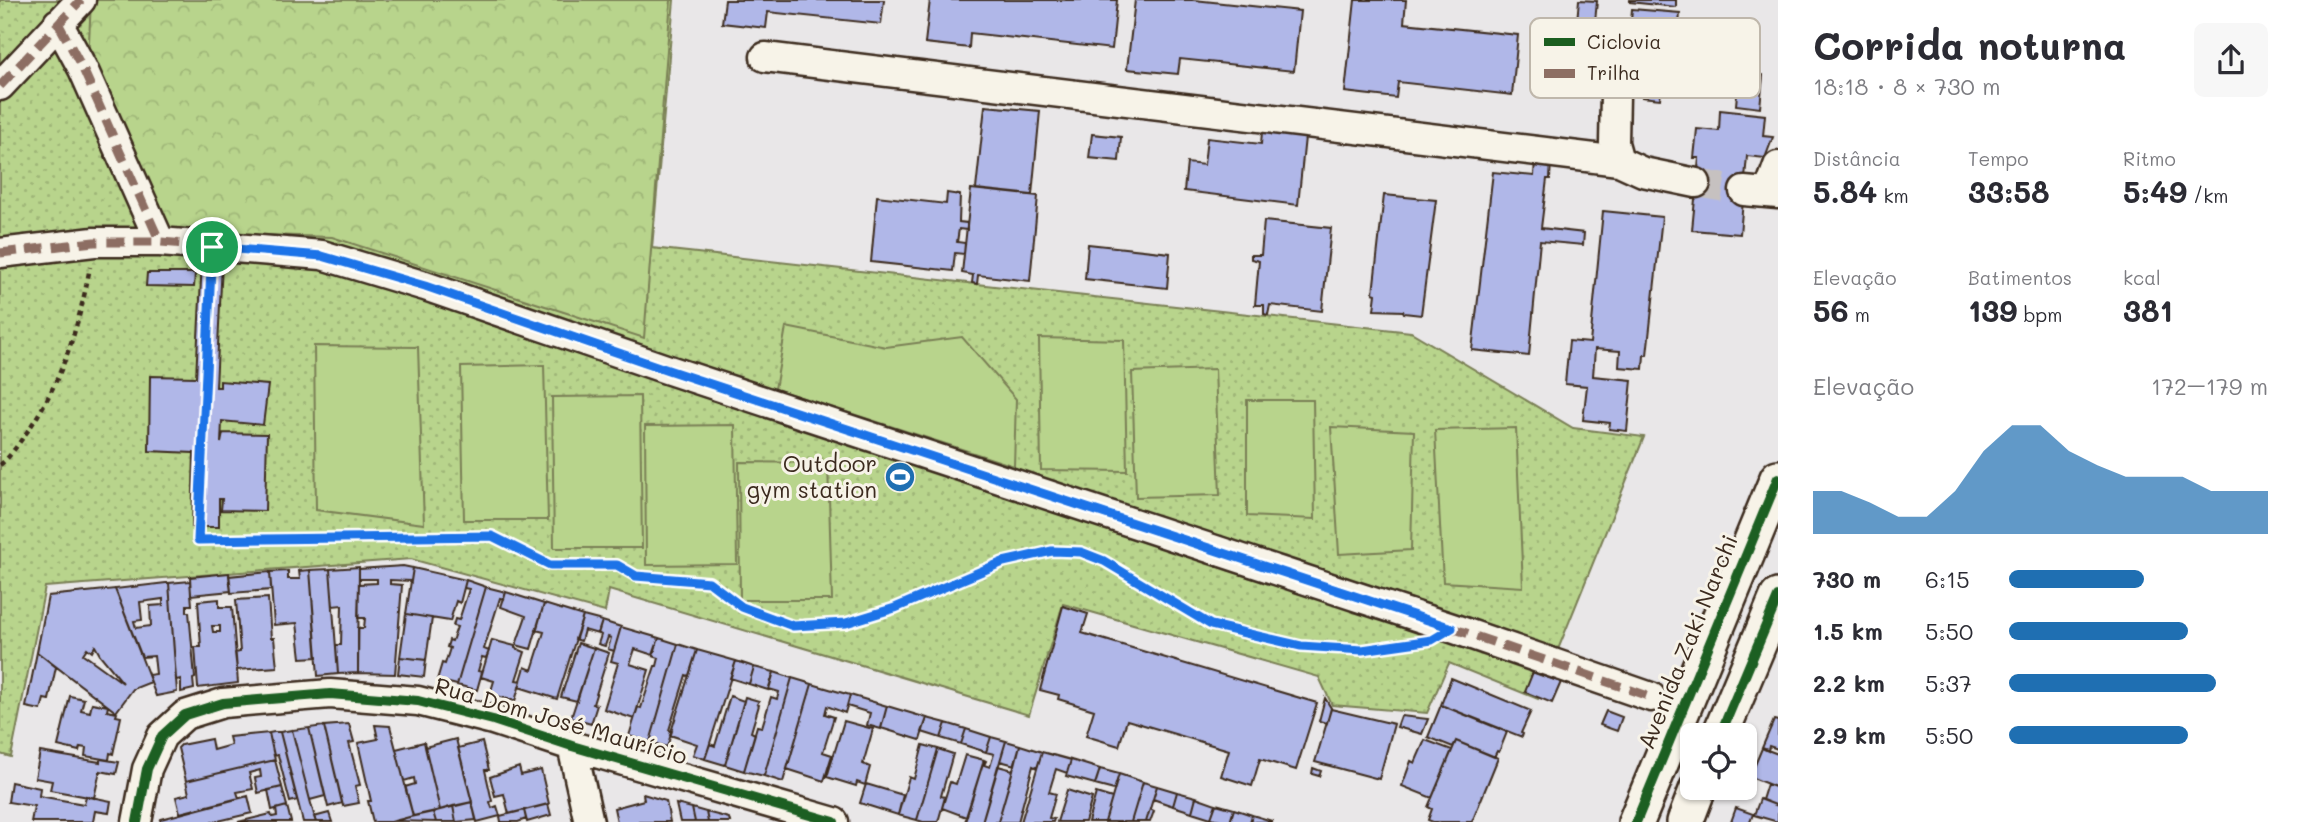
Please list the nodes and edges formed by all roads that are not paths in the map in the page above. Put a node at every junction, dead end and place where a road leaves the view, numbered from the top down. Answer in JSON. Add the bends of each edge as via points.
{"nodes":[{"id":1,"x":81,"y":0,"type":"edge"},
{"id":2,"x":58,"y":23,"type":"junction"},
{"id":3,"x":765,"y":57,"type":"dead end"},
{"id":4,"x":0,"y":86,"type":"edge"},
{"id":5,"x":1615,"y":98,"type":"edge"},
{"id":6,"x":1619,"y":161,"type":"junction"},
{"id":7,"x":1778,"y":166,"type":"edge"},
{"id":8,"x":1696,"y":183,"type":"tunnel mouth"},
{"id":9,"x":1763,"y":193,"type":"edge"},
{"id":10,"x":160,"y":242,"type":"junction"},
{"id":11,"x":0,"y":253,"type":"edge"},
{"id":12,"x":1778,"y":478,"type":"edge"},
{"id":13,"x":1778,"y":597,"type":"edge"},
{"id":14,"x":1651,"y":696,"type":"dead end"},
{"id":15,"x":1725,"y":723,"type":"edge"},
{"id":16,"x":572,"y":746,"type":"junction"},
{"id":17,"x":1693,"y":800,"type":"edge"},
{"id":18,"x":137,"y":822,"type":"edge"},
{"id":19,"x":589,"y":822,"type":"edge"},
{"id":20,"x":834,"y":822,"type":"edge"},
{"id":21,"x":1636,"y":822,"type":"edge"},
{"id":22,"x":1685,"y":822,"type":"edge"}],
"edges":[{"from":1,"to":2,"type":"street"},
{"from":2,"to":4,"type":"street"},
{"from":2,"to":10,"type":"street"},
{"from":3,"to":6,"type":"street"},
{"from":5,"to":6,"type":"street","via":[[1614,143]]},
{"from":6,"to":8,"type":"street","via":[[1643,172]]},
{"from":7,"to":9,"type":"street"},
{"from":10,"to":11,"type":"street","via":[[94,242]]},
{"from":10,"to":14,"type":"street","via":[[322,256],[425,286]]},
{"from":12,"to":21,"type":"main road","name":"Avenida Zaki Narchi"},
{"from":13,"to":15,"type":"main road"},
{"from":16,"to":18,"type":"street","name":"Rua Dom José Maurício","via":[[418,701],[330,694],[223,703],[185,715],[162,736],[147,769]]},
{"from":16,"to":19,"type":"street"},
{"from":16,"to":20,"type":"street","name":"Rua Dom José Maurício"},
{"from":17,"to":22,"type":"main road"}]}
